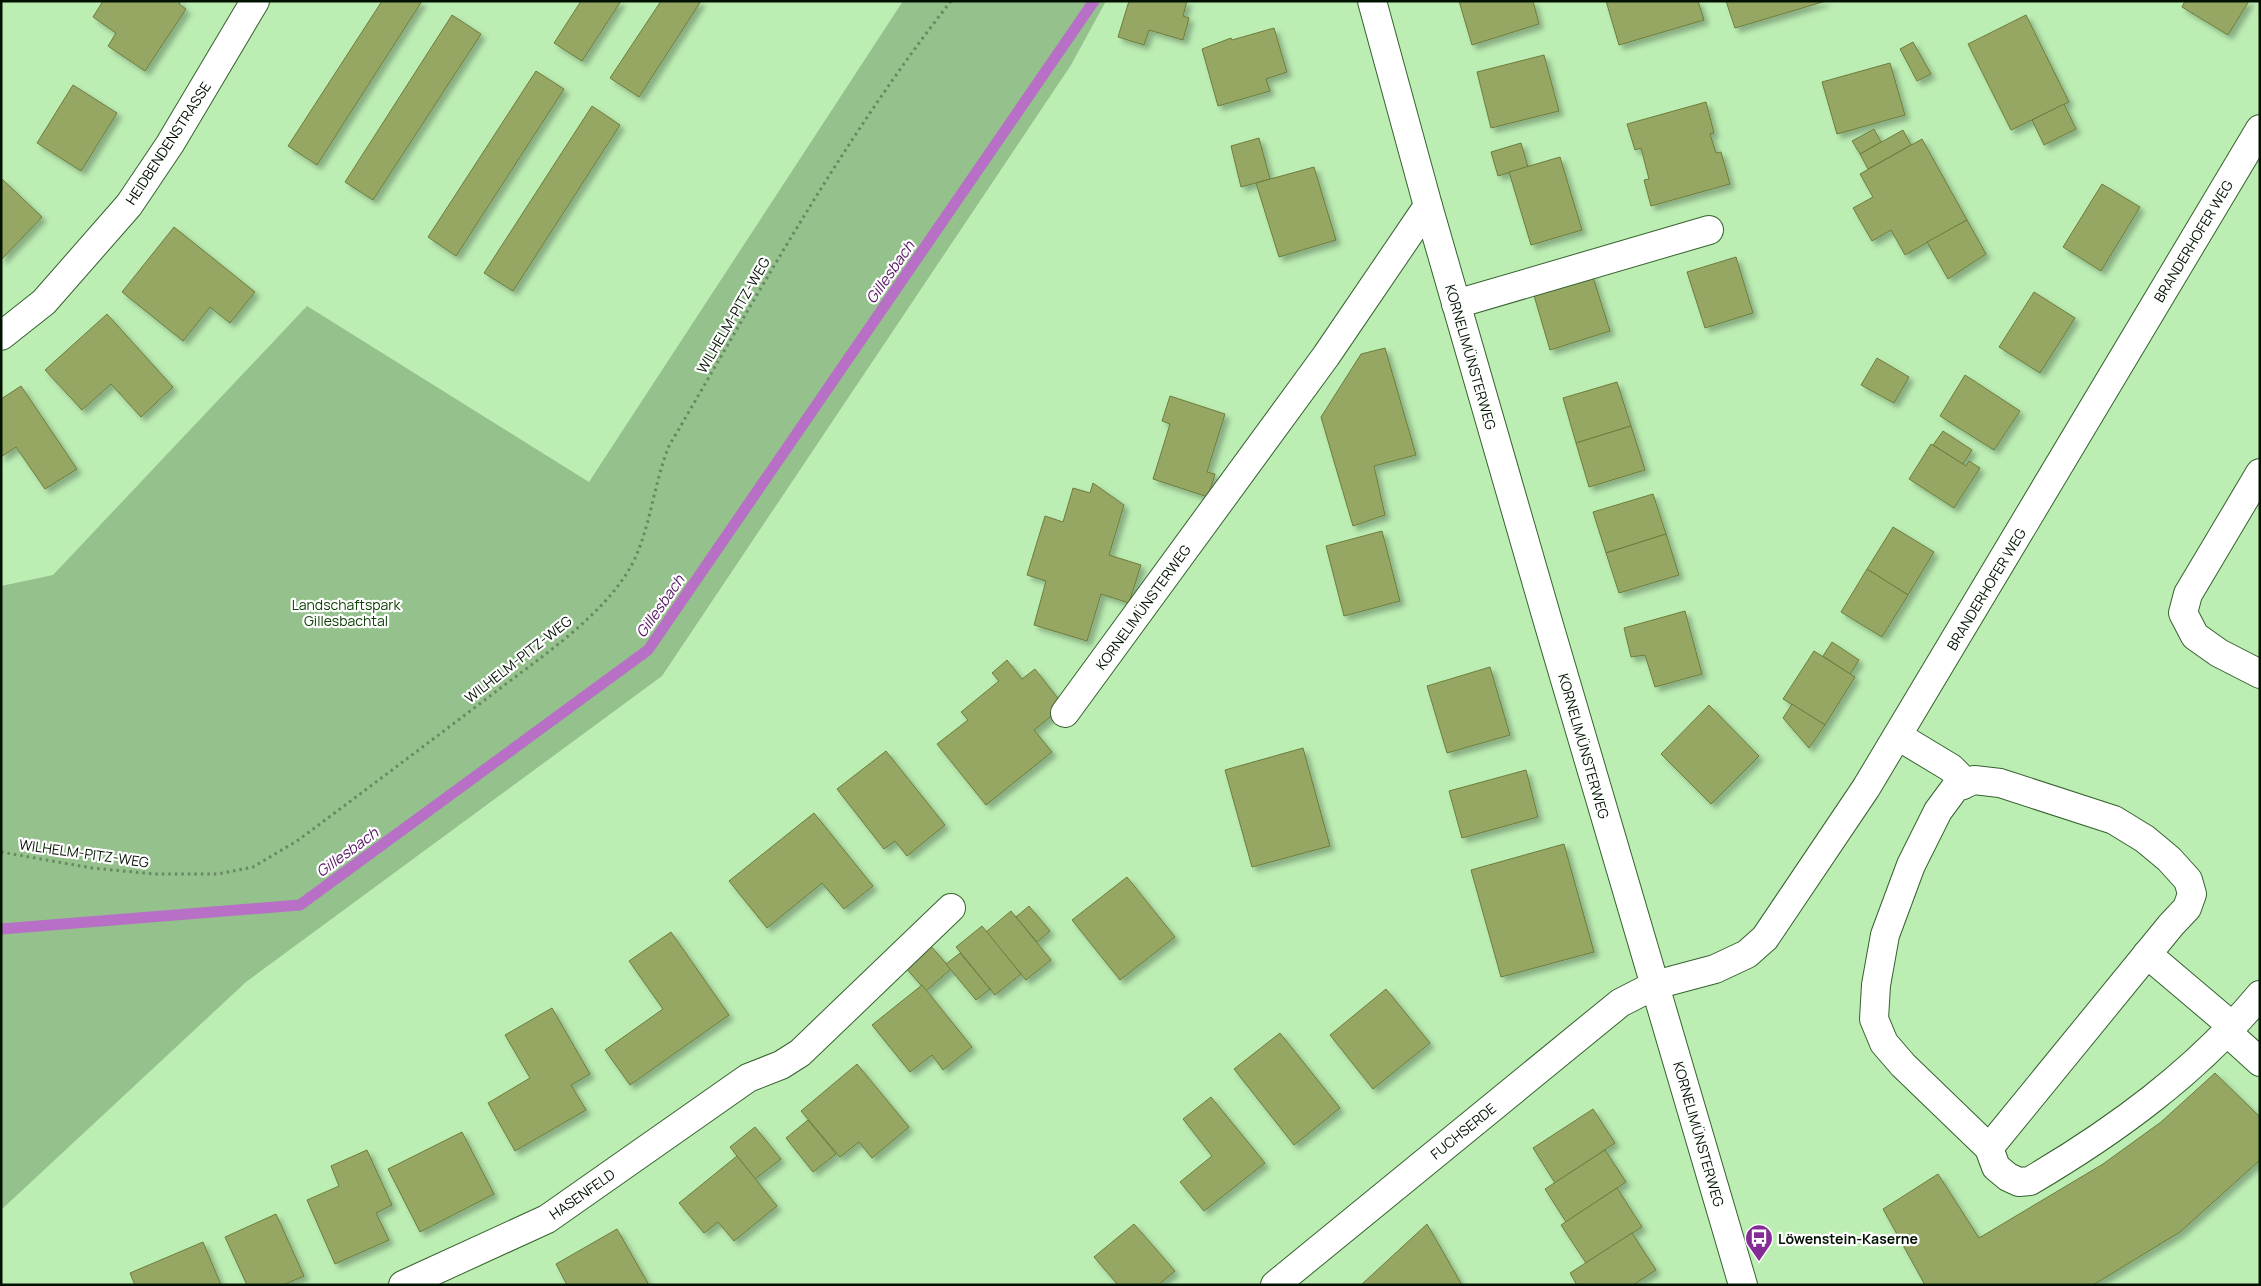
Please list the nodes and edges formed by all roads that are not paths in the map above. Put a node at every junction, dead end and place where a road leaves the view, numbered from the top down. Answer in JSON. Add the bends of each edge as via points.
{"nodes":[{"id":1,"x":255,"y":1,"type":"edge"},
{"id":2,"x":1372,"y":1,"type":"edge"},
{"id":3,"x":2260,"y":129,"type":"edge"},
{"id":4,"x":1428,"y":206,"type":"junction"},
{"id":5,"x":1709,"y":230,"type":"dead end"},
{"id":6,"x":1456,"y":304,"type":"junction"},
{"id":7,"x":1,"y":336,"type":"edge"},
{"id":8,"x":2260,"y":473,"type":"edge"},
{"id":9,"x":2260,"y":674,"type":"edge"},
{"id":10,"x":1065,"y":713,"type":"dead end"},
{"id":11,"x":1898,"y":736,"type":"junction"},
{"id":12,"x":1963,"y":785,"type":"junction"},
{"id":13,"x":951,"y":908,"type":"dead end"},
{"id":14,"x":2147,"y":954,"type":"junction"},
{"id":15,"x":1655,"y":985,"type":"junction"},
{"id":16,"x":2260,"y":995,"type":"edge"},
{"id":17,"x":2229,"y":1029,"type":"junction"},
{"id":18,"x":2260,"y":1062,"type":"edge"},
{"id":19,"x":1989,"y":1148,"type":"junction"},
{"id":20,"x":403,"y":1285,"type":"edge"},
{"id":21,"x":1275,"y":1285,"type":"edge"},
{"id":22,"x":1743,"y":1285,"type":"edge"}],
"edges":[{"from":1,"to":7,"type":"street","name":"HEIDBENDENSTRASSE","via":[[170,144],[129,204],[44,302]]},
{"from":2,"to":4,"type":"street","name":"KORNELIMÜNSTERWEG"},
{"from":3,"to":11,"type":"street","name":"BRANDERHOFER WEG"},
{"from":4,"to":6,"type":"street","name":"KORNELIMÜNSTERWEG"},
{"from":4,"to":10,"type":"street","name":"KORNELIMÜNSTERWEG","via":[[1326,356]]},
{"from":5,"to":6,"type":"street"},
{"from":6,"to":15,"type":"street","name":"KORNELIMÜNSTERWEG"},
{"from":8,"to":9,"type":"street","via":[[2188,594],[2184,614],[2195,636],[2219,653]]},
{"from":11,"to":12,"type":"street","via":[[1950,768]]},
{"from":11,"to":15,"type":"street","name":"BRANDERHOFER WEG","via":[[1765,938],[1747,954],[1715,969]]},
{"from":12,"to":14,"type":"street","via":[[1974,780],[2000,783],[2114,820],[2170,859],[2188,880],[2192,894],[2187,908]]},
{"from":12,"to":19,"type":"street","via":[[1955,788],[1938,811],[1911,865],[1885,935],[1874,1019],[1884,1043]]},
{"from":13,"to":20,"type":"street","name":"HASENFELD","via":[[800,1053],[781,1065],[748,1078],[547,1219]]},
{"from":14,"to":17,"type":"street"},
{"from":14,"to":19,"type":"street"},
{"from":15,"to":21,"type":"street","name":"FUCHSERDE","via":[[1620,1003]]},
{"from":15,"to":22,"type":"street","name":"KORNELIMÜNSTERWEG"},
{"from":16,"to":17,"type":"street"},
{"from":17,"to":18,"type":"street"},
{"from":17,"to":19,"type":"street","via":[[2140,1110],[2030,1181],[2008,1178],[1996,1167]]}]}
